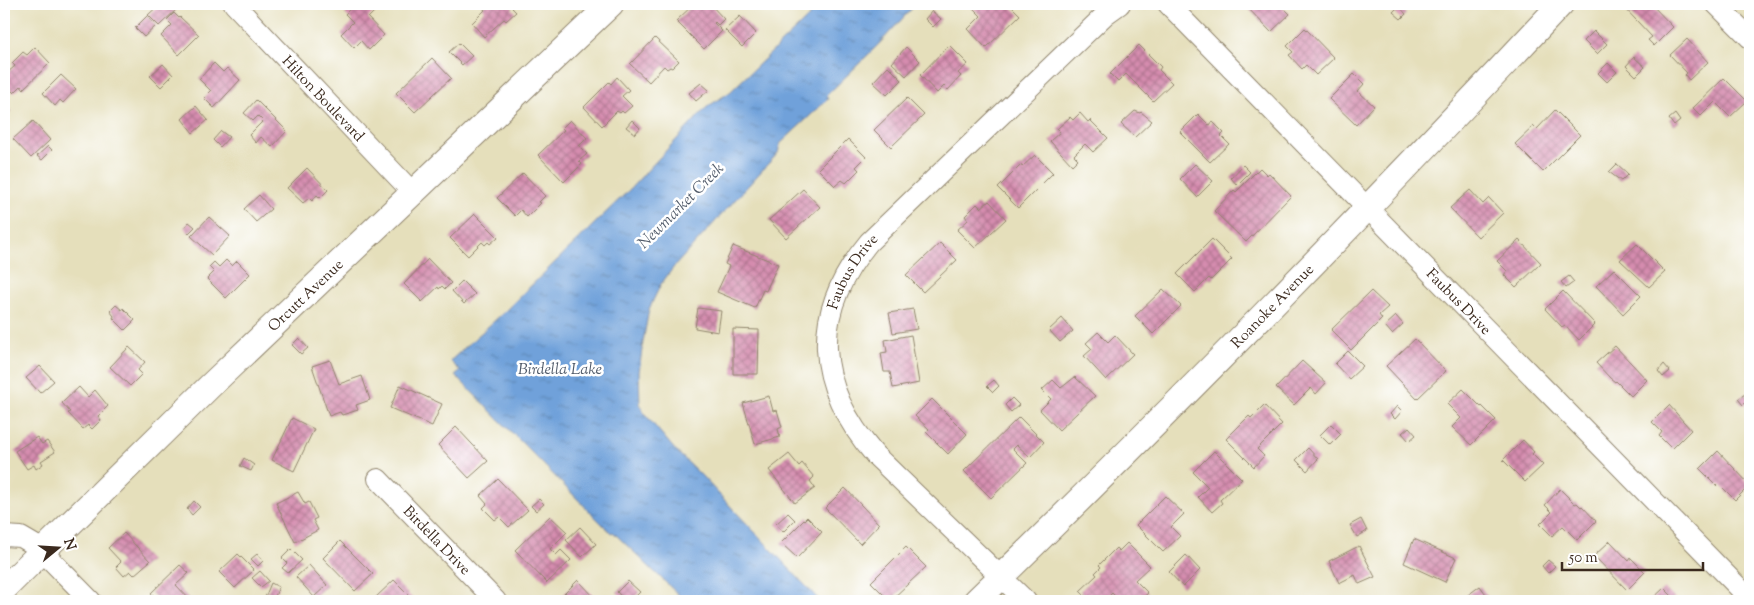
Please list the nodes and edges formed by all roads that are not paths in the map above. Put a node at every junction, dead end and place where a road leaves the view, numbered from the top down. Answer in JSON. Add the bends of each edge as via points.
{"nodes":[{"id":1,"x":234,"y":4,"type":"edge"},
{"id":2,"x":610,"y":4,"type":"edge"},
{"id":3,"x":1120,"y":4,"type":"edge"},
{"id":4,"x":1168,"y":4,"type":"edge"},
{"id":5,"x":1562,"y":4,"type":"edge"},
{"id":6,"x":1716,"y":4,"type":"edge"},
{"id":7,"x":1750,"y":38,"type":"edge"},
{"id":8,"x":413,"y":193,"type":"junction"},
{"id":9,"x":1366,"y":207,"type":"junction"},
{"id":10,"x":378,"y":479,"type":"dead end"},
{"id":11,"x":4,"y":536,"type":"edge"},
{"id":12,"x":43,"y":551,"type":"junction"},
{"id":13,"x":1001,"y":576,"type":"junction"},
{"id":14,"x":4,"y":590,"type":"edge"},
{"id":15,"x":1750,"y":599,"type":"edge"},
{"id":16,"x":91,"y":601,"type":"edge"},
{"id":17,"x":496,"y":601,"type":"edge"},
{"id":18,"x":976,"y":601,"type":"edge"},
{"id":19,"x":1026,"y":601,"type":"edge"}],
"edges":[{"from":1,"to":8,"type":"street","name":"Hilton Boulevard"},
{"from":2,"to":8,"type":"street","name":"Orcutt Avenue"},
{"from":3,"to":13,"type":"street","name":"Faubus Drive","via":[[869,242],[842,282],[830,314],[826,340],[828,365],[834,390],[852,425],[876,455]]},
{"from":4,"to":9,"type":"street","name":"Faubus Drive"},
{"from":5,"to":9,"type":"street","name":"Roanoke Avenue"},
{"from":6,"to":7,"type":"street"},
{"from":8,"to":12,"type":"street","name":"Orcutt Avenue"},
{"from":9,"to":13,"type":"street","name":"Roanoke Avenue","via":[[1213,366]]},
{"from":9,"to":15,"type":"street","name":"Faubus Drive"},
{"from":10,"to":17,"type":"street","name":"Birdella Drive"},
{"from":11,"to":12,"type":"street","via":[[21,537]]},
{"from":12,"to":14,"type":"street","name":"Orcutt Avenue"},
{"from":12,"to":16,"type":"street"},
{"from":13,"to":18,"type":"street","name":"Roanoke Avenue"},
{"from":13,"to":19,"type":"street","name":"Faubus Drive"}]}
